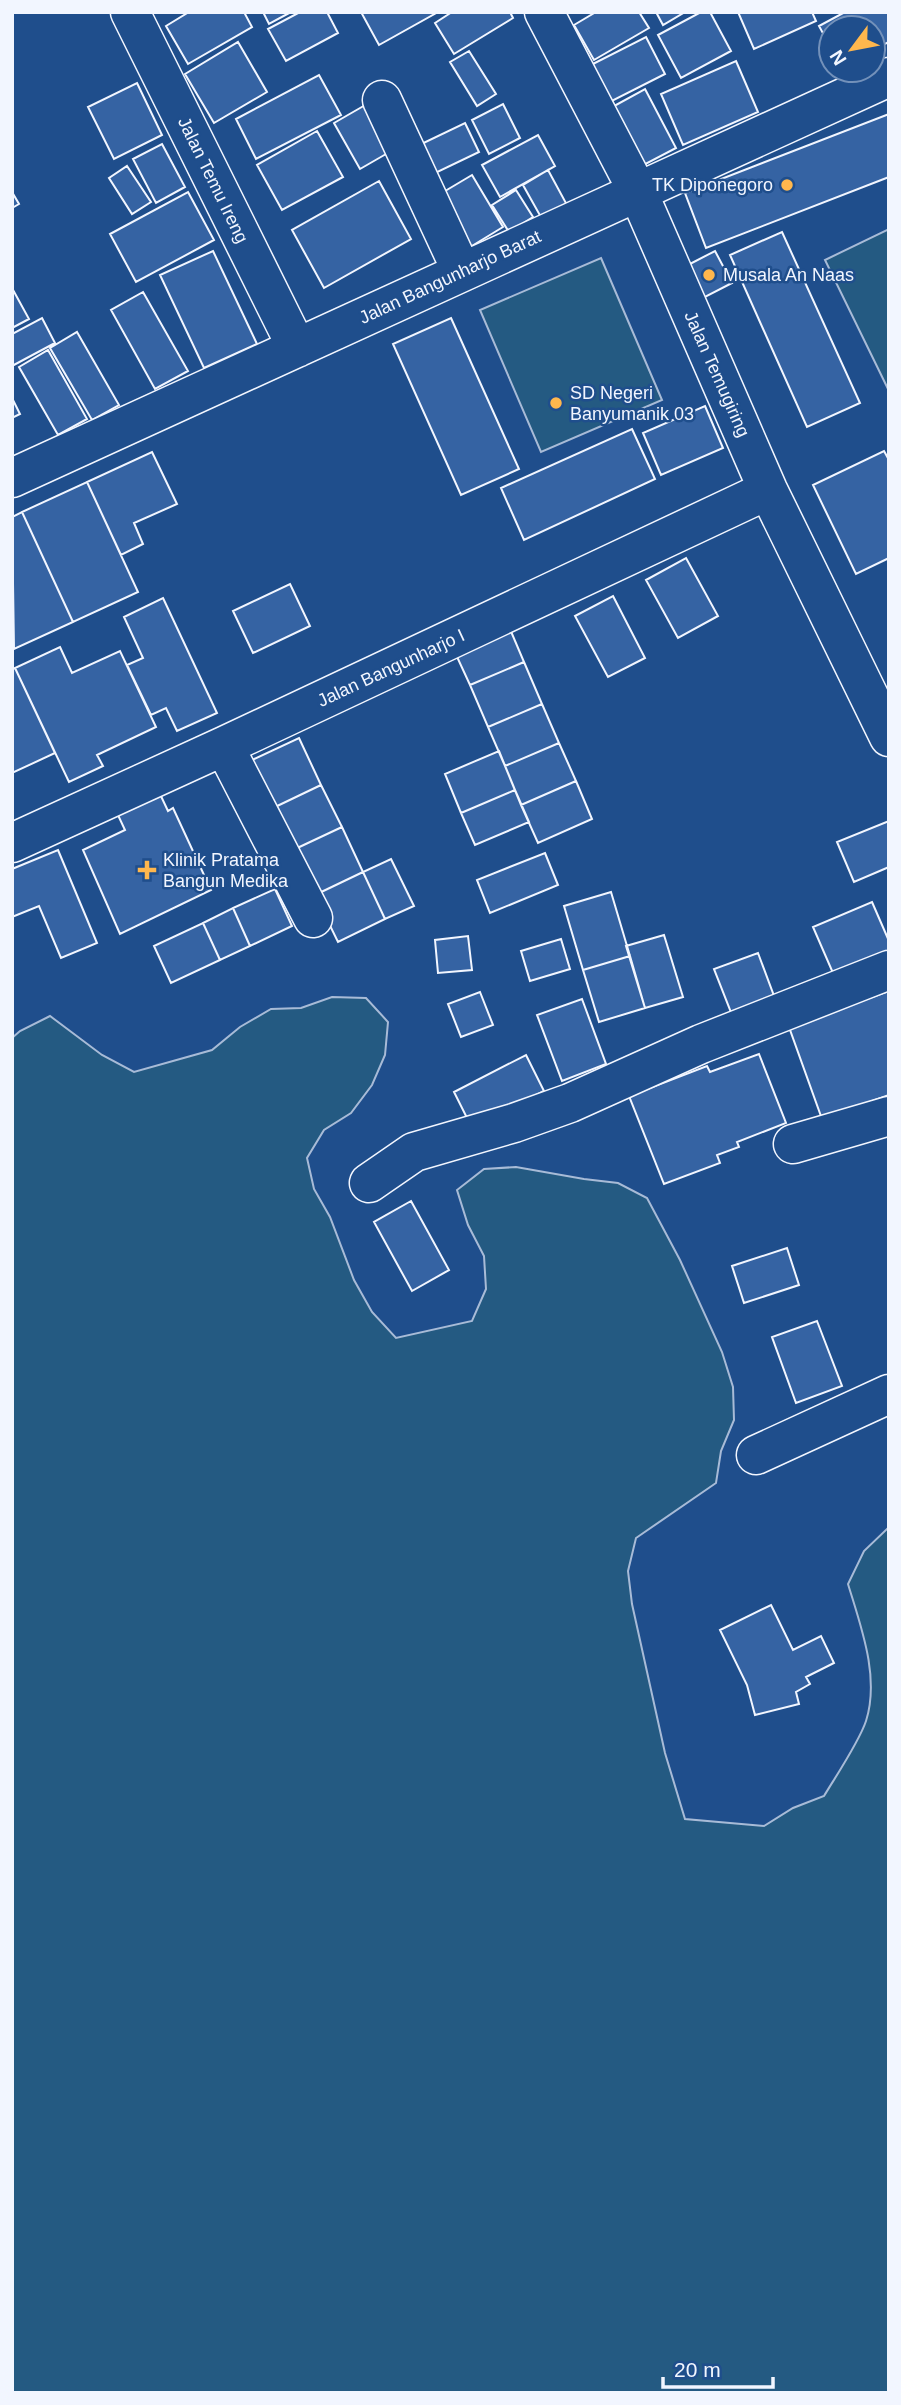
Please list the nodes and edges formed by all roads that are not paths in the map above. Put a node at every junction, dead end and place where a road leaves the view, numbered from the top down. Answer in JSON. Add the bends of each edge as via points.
{"nodes":[{"id":1,"x":130,"y":12,"type":"edge"},
{"id":2,"x":544,"y":12,"type":"edge"},
{"id":3,"x":889,"y":77,"type":"edge"},
{"id":4,"x":382,"y":100,"type":"dead end"},
{"id":5,"x":637,"y":190,"type":"junction"},
{"id":6,"x":462,"y":272,"type":"junction"},
{"id":7,"x":297,"y":348,"type":"junction"},
{"id":8,"x":12,"y":478,"type":"edge"},
{"id":9,"x":768,"y":490,"type":"junction"},
{"id":10,"x":889,"y":737,"type":"edge"},
{"id":11,"x":224,"y":746,"type":"junction"},
{"id":12,"x":12,"y":843,"type":"edge"},
{"id":13,"x":313,"y":918,"type":"dead end"},
{"id":14,"x":889,"y":970,"type":"edge"},
{"id":15,"x":889,"y":1116,"type":"edge"},
{"id":16,"x":793,"y":1144,"type":"dead end"},
{"id":17,"x":369,"y":1183,"type":"dead end"},
{"id":18,"x":889,"y":1394,"type":"edge"},
{"id":19,"x":756,"y":1455,"type":"dead end"}],
"edges":[{"from":1,"to":7,"type":"street","name":"Jalan Temu Ireng"},
{"from":2,"to":5,"type":"street","name":"Jalan Temugiring"},
{"from":3,"to":5,"type":"street","name":"Jalan Bangunharjo Barat"},
{"from":4,"to":6,"type":"street"},
{"from":5,"to":6,"type":"street","name":"Jalan Bangunharjo Barat"},
{"from":5,"to":9,"type":"street","name":"Jalan Temugiring"},
{"from":6,"to":7,"type":"street","name":"Jalan Bangunharjo Barat"},
{"from":7,"to":8,"type":"street","name":"Jalan Bangunharjo Barat"},
{"from":9,"to":10,"type":"street","name":"Jalan Temugiring"},
{"from":9,"to":11,"type":"street","name":"Jalan Bangunharjo I"},
{"from":11,"to":12,"type":"street","name":"Jalan Bangunharjo I"},
{"from":11,"to":13,"type":"street"},
{"from":14,"to":17,"type":"street","via":[[701,1044],[570,1103],[414,1152]]},
{"from":15,"to":16,"type":"street"},
{"from":18,"to":19,"type":"street"}]}
